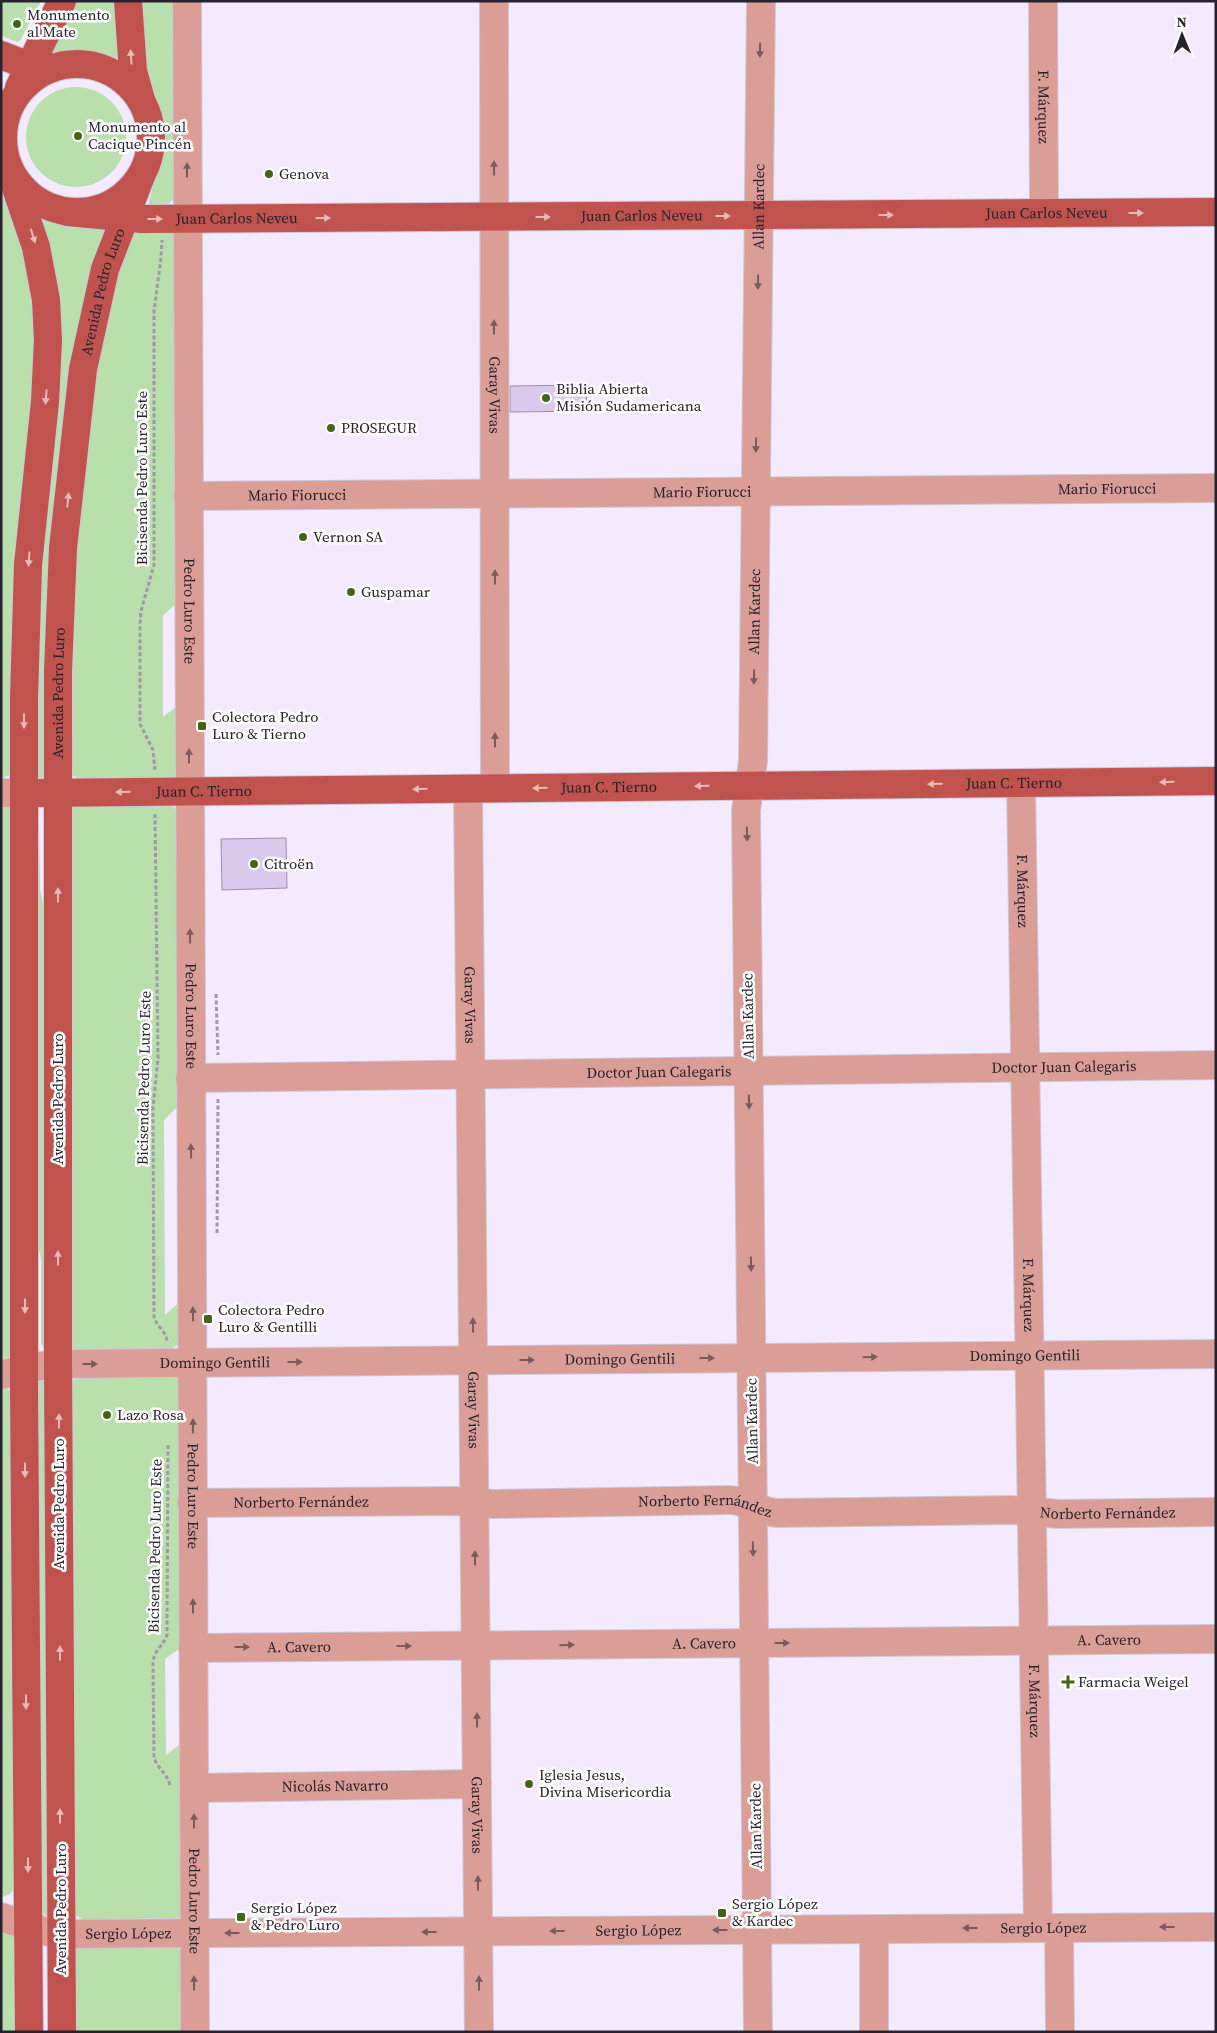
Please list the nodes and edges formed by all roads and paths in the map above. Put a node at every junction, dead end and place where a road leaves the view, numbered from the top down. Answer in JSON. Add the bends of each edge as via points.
{"nodes":[{"id":1,"x":62,"y":1,"type":"edge"},
{"id":2,"x":128,"y":1,"type":"edge"},
{"id":3,"x":187,"y":1,"type":"edge"},
{"id":4,"x":494,"y":1,"type":"edge"},
{"id":5,"x":761,"y":1,"type":"edge"},
{"id":6,"x":1043,"y":1,"type":"edge"},
{"id":7,"x":1,"y":56,"type":"edge"},
{"id":8,"x":30,"y":65,"type":"junction"},
{"id":9,"x":57,"y":67,"type":"junction"},
{"id":10,"x":10,"y":104,"type":"junction"},
{"id":11,"x":142,"y":104,"type":"junction"},
{"id":12,"x":2,"y":138,"type":"edge"},
{"id":13,"x":11,"y":174,"type":"junction"},
{"id":14,"x":140,"y":176,"type":"junction"},
{"id":15,"x":68,"y":212,"type":"junction"},
{"id":16,"x":1216,"y":212,"type":"edge"},
{"id":17,"x":1044,"y":214,"type":"junction"},
{"id":18,"x":758,"y":215,"type":"junction"},
{"id":19,"x":494,"y":217,"type":"junction"},
{"id":20,"x":124,"y":218,"type":"junction"},
{"id":21,"x":187,"y":219,"type":"junction"},
{"id":22,"x":162,"y":240,"type":"dead end"},
{"id":23,"x":1216,"y":488,"type":"edge"},
{"id":24,"x":756,"y":492,"type":"junction"},
{"id":25,"x":495,"y":494,"type":"junction"},
{"id":26,"x":188,"y":496,"type":"junction"},
{"id":27,"x":155,"y":771,"type":"dead end"},
{"id":28,"x":1216,"y":781,"type":"edge"},
{"id":29,"x":1021,"y":783,"type":"junction"},
{"id":30,"x":749,"y":786,"type":"junction"},
{"id":31,"x":495,"y":788,"type":"junction"},
{"id":32,"x":468,"y":789,"type":"junction"},
{"id":33,"x":189,"y":792,"type":"junction"},
{"id":34,"x":13,"y":793,"type":"edge"},
{"id":35,"x":58,"y":793,"type":"junction"},
{"id":36,"x":155,"y":807,"type":"dead end"},
{"id":37,"x":1216,"y":1065,"type":"edge"},
{"id":38,"x":1026,"y":1068,"type":"junction"},
{"id":39,"x":749,"y":1071,"type":"junction"},
{"id":40,"x":471,"y":1074,"type":"junction"},
{"id":41,"x":190,"y":1078,"type":"junction"},
{"id":42,"x":168,"y":1350,"type":"dead end"},
{"id":43,"x":1216,"y":1354,"type":"edge"},
{"id":44,"x":1030,"y":1355,"type":"junction"},
{"id":45,"x":751,"y":1358,"type":"junction"},
{"id":46,"x":473,"y":1360,"type":"junction"},
{"id":47,"x":194,"y":1363,"type":"junction"},
{"id":48,"x":58,"y":1364,"type":"junction"},
{"id":49,"x":13,"y":1372,"type":"edge"},
{"id":50,"x":168,"y":1444,"type":"dead end"},
{"id":51,"x":475,"y":1502,"type":"junction"},
{"id":52,"x":192,"y":1503,"type":"junction"},
{"id":53,"x":753,"y":1506,"type":"junction"},
{"id":54,"x":1032,"y":1512,"type":"junction"},
{"id":55,"x":1216,"y":1512,"type":"edge"},
{"id":56,"x":1216,"y":1639,"type":"edge"},
{"id":57,"x":1034,"y":1640,"type":"junction"},
{"id":58,"x":754,"y":1643,"type":"junction"},
{"id":59,"x":476,"y":1646,"type":"junction"},
{"id":60,"x":193,"y":1648,"type":"junction"},
{"id":61,"x":477,"y":1784,"type":"junction"},
{"id":62,"x":182,"y":1787,"type":"junction"},
{"id":63,"x":1,"y":1917,"type":"edge"},
{"id":64,"x":28,"y":1926,"type":"junction"},
{"id":65,"x":1216,"y":1927,"type":"edge"},
{"id":66,"x":1049,"y":1928,"type":"junction"},
{"id":67,"x":874,"y":1929,"type":"junction"},
{"id":68,"x":757,"y":1930,"type":"junction"},
{"id":69,"x":478,"y":1931,"type":"junction"},
{"id":70,"x":194,"y":1933,"type":"junction"},
{"id":71,"x":61,"y":1934,"type":"junction"},
{"id":72,"x":29,"y":2032,"type":"edge"},
{"id":73,"x":62,"y":2032,"type":"edge"},
{"id":74,"x":195,"y":2032,"type":"edge"},
{"id":75,"x":479,"y":2032,"type":"edge"},
{"id":76,"x":758,"y":2032,"type":"edge"},
{"id":77,"x":874,"y":2032,"type":"edge"},
{"id":78,"x":1060,"y":2032,"type":"edge"}],
"edges":[{"from":1,"to":8,"type":"main road"},
{"from":11,"to":2,"type":"main road","one_way":true,"via":[[133,71]]},
{"from":21,"to":3,"type":"street","name":"Pedro Luro Este","one_way":true},
{"from":19,"to":4,"type":"street","name":"Garay Vivas","one_way":true},
{"from":5,"to":18,"type":"street","name":"Allan Kardec","one_way":true},
{"from":6,"to":17,"type":"street","name":"F. Márquez"},
{"from":7,"to":8,"type":"main road"},
{"from":8,"to":9,"type":"main road"},
{"from":8,"to":10,"type":"main road"},
{"from":9,"to":10,"type":"main road","via":[[29,81]]},
{"from":9,"to":11,"type":"main road","via":[[82,64],[106,70],[127,84]]},
{"from":10,"to":12,"type":"main road"},
{"from":11,"to":14,"type":"main road","via":[[151,140],[146,165]]},
{"from":12,"to":13,"type":"main road"},
{"from":13,"to":15,"type":"main road","via":[[35,200]]},
{"from":13,"to":34,"type":"main road","one_way":true,"via":[[36,247],[46,300],[48,334]]},
{"from":14,"to":15,"type":"main road","via":[[114,202],[92,210]]},
{"from":14,"to":20,"type":"main road","name":"Avenida Pedro Luro"},
{"from":15,"to":20,"type":"main road","name":"Juan Carlos Neveu"},
{"from":17,"to":16,"type":"main road","name":"Juan Carlos Neveu","one_way":true},
{"from":18,"to":17,"type":"main road","name":"Juan Carlos Neveu","one_way":true},
{"from":19,"to":18,"type":"main road","name":"Juan Carlos Neveu","one_way":true},
{"from":18,"to":24,"type":"street","name":"Allan Kardec","one_way":true},
{"from":21,"to":19,"type":"main road","name":"Juan Carlos Neveu","one_way":true},
{"from":25,"to":19,"type":"street","name":"Garay Vivas","one_way":true},
{"from":20,"to":21,"type":"main road","name":"Juan Carlos Neveu","one_way":true},
{"from":35,"to":20,"type":"main road","name":"Avenida Pedro Luro","one_way":true,"via":[[63,548],[79,396],[101,281]]},
{"from":21,"to":26,"type":"street","name":"Pedro Luro Este"},
{"from":22,"to":27,"type":"path","name":"Bicisenda Pedro Luro Este","via":[[154,311],[154,565],[140,625],[140,724],[153,750]]},
{"from":23,"to":24,"type":"street","name":"Mario Fiorucci"},
{"from":24,"to":25,"type":"street","name":"Mario Fiorucci"},
{"from":24,"to":30,"type":"street","name":"Allan Kardec","one_way":true,"via":[[753,761]]},
{"from":25,"to":26,"type":"street","name":"Mario Fiorucci"},
{"from":31,"to":25,"type":"street","name":"Garay Vivas","one_way":true},
{"from":33,"to":26,"type":"street","name":"Pedro Luro Este","one_way":true},
{"from":28,"to":29,"type":"main road","name":"Juan C. Tierno","one_way":true},
{"from":29,"to":30,"type":"main road","name":"Juan C. Tierno","one_way":true},
{"from":29,"to":38,"type":"street","name":"F. Márquez"},
{"from":30,"to":31,"type":"main road","name":"Juan C. Tierno","one_way":true},
{"from":30,"to":39,"type":"street","name":"Allan Kardec","one_way":true,"via":[[746,810]]},
{"from":31,"to":32,"type":"main road","name":"Juan C. Tierno"},
{"from":32,"to":33,"type":"main road","name":"Juan C. Tierno","one_way":true},
{"from":32,"to":40,"type":"street","name":"Garay Vivas"},
{"from":33,"to":35,"type":"main road","name":"Juan C. Tierno","one_way":true},
{"from":41,"to":33,"type":"street","name":"Pedro Luro Este","one_way":true},
{"from":34,"to":35,"type":"main road","name":"Juan C. Tierno"},
{"from":34,"to":49,"type":"main road","one_way":true},
{"from":48,"to":35,"type":"main road","name":"Avenida Pedro Luro","one_way":true},
{"from":36,"to":42,"type":"path","name":"Bicisenda Pedro Luro Este","via":[[158,1058],[153,1107],[154,1314],[156,1323],[166,1336]]},
{"from":37,"to":38,"type":"street","name":"Doctor Juan Calegaris"},
{"from":38,"to":39,"type":"street","name":"Doctor Juan Calegaris"},
{"from":38,"to":44,"type":"street","name":"F. Márquez"},
{"from":39,"to":40,"type":"street","name":"Doctor Juan Calegaris"},
{"from":39,"to":45,"type":"street","name":"Allan Kardec","one_way":true},
{"from":40,"to":41,"type":"street","name":"Doctor Juan Calegaris"},
{"from":46,"to":40,"type":"street","name":"Garay Vivas","one_way":true},
{"from":47,"to":41,"type":"street","name":"Pedro Luro Este","one_way":true},
{"from":43,"to":44,"type":"street","name":"Domingo Gentili"},
{"from":45,"to":44,"type":"street","name":"Domingo Gentili","one_way":true},
{"from":44,"to":54,"type":"street","name":"F. Márquez"},
{"from":46,"to":45,"type":"street","name":"Domingo Gentili","one_way":true},
{"from":45,"to":53,"type":"street","name":"Allan Kardec"},
{"from":47,"to":46,"type":"street","name":"Domingo Gentili","one_way":true},
{"from":46,"to":51,"type":"street","name":"Garay Vivas"},
{"from":48,"to":47,"type":"street","name":"Domingo Gentili","one_way":true},
{"from":52,"to":47,"type":"street","name":"Pedro Luro Este","one_way":true},
{"from":48,"to":49,"type":"street","name":"Domingo Gentili"},
{"from":71,"to":48,"type":"main road","name":"Avenida Pedro Luro","one_way":true},
{"from":49,"to":64,"type":"main road","one_way":true},
{"from":50,"to":62,"type":"path","name":"Bicisenda Pedro Luro Este","via":[[168,1632],[154,1656],[154,1758],[167,1776]]},
{"from":51,"to":52,"type":"street","name":"Norberto Fernández"},
{"from":51,"to":53,"type":"street","name":"Norberto Fernández","via":[[729,1500]]},
{"from":59,"to":51,"type":"street","name":"Garay Vivas","one_way":true},
{"from":60,"to":52,"type":"street","name":"Pedro Luro Este","one_way":true},
{"from":53,"to":54,"type":"street","name":"Norberto Fernández","via":[[764,1512],[777,1513]]},
{"from":53,"to":58,"type":"street","name":"Allan Kardec","one_way":true},
{"from":54,"to":55,"type":"street","name":"Norberto Fernández"},
{"from":54,"to":57,"type":"street","name":"F. Márquez"},
{"from":56,"to":57,"type":"street","name":"A. Cavero"},
{"from":58,"to":57,"type":"street","name":"A. Cavero","one_way":true},
{"from":57,"to":66,"type":"street","name":"F. Márquez"},
{"from":59,"to":58,"type":"street","name":"A. Cavero","one_way":true},
{"from":58,"to":68,"type":"street","name":"Allan Kardec"},
{"from":60,"to":59,"type":"street","name":"A. Cavero","one_way":true},
{"from":61,"to":59,"type":"street","name":"Garay Vivas","one_way":true},
{"from":60,"to":62,"type":"street","name":"Pedro Luro Este"},
{"from":61,"to":62,"type":"street","name":"Nicolás Navarro"},
{"from":69,"to":61,"type":"street","name":"Garay Vivas","one_way":true},
{"from":70,"to":62,"type":"street","name":"Pedro Luro Este","one_way":true},
{"from":63,"to":64,"type":"street","name":"Sergio López"},
{"from":64,"to":71,"type":"street","name":"Sergio López"},
{"from":64,"to":72,"type":"main road"},
{"from":65,"to":66,"type":"street","name":"Sergio López","one_way":true},
{"from":66,"to":67,"type":"street","name":"Sergio López","one_way":true},
{"from":66,"to":78,"type":"street","name":"F. Márquez"},
{"from":67,"to":68,"type":"street","name":"Sergio López"},
{"from":67,"to":77,"type":"street"},
{"from":68,"to":69,"type":"street","name":"Sergio López","one_way":true},
{"from":68,"to":76,"type":"street","name":"Allan Kardec"},
{"from":69,"to":70,"type":"street","name":"Sergio López","one_way":true},
{"from":75,"to":69,"type":"street","name":"Garay Vivas","one_way":true},
{"from":70,"to":71,"type":"street","name":"Sergio López"},
{"from":74,"to":70,"type":"street","name":"Pedro Luro Este","one_way":true},
{"from":71,"to":73,"type":"main road","name":"Avenida Pedro Luro"}]}
